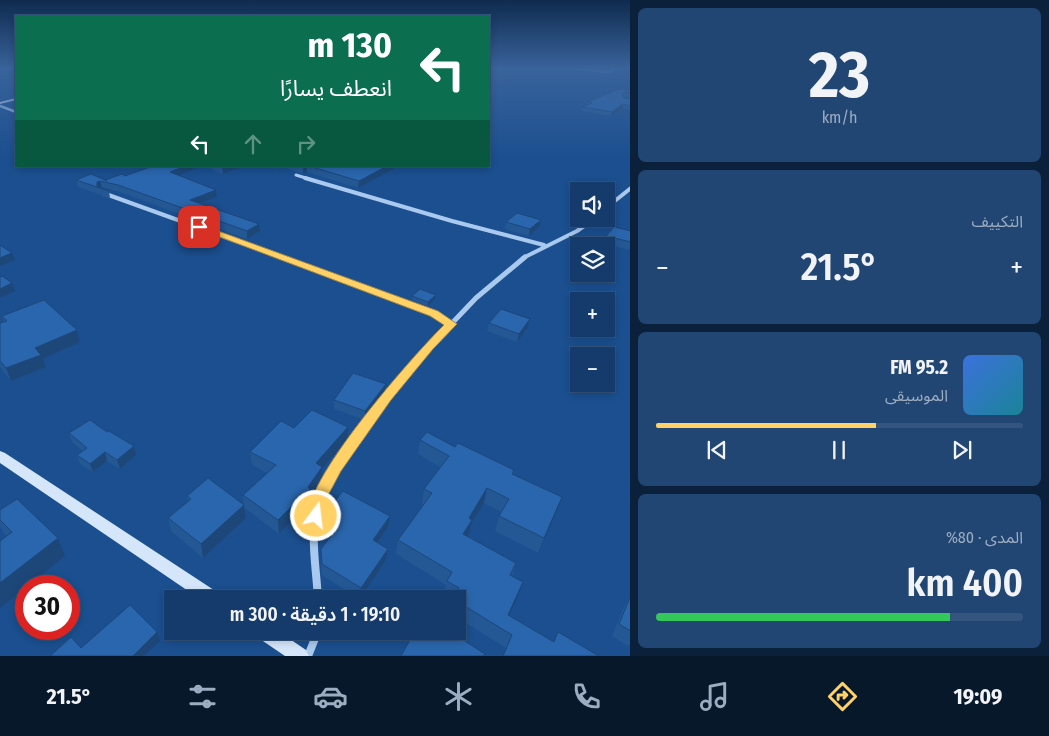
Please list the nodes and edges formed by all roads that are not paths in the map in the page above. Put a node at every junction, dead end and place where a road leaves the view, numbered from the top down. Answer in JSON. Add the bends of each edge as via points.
{"nodes":[{"id":1,"x":15,"y":99,"type":"edge"},
{"id":2,"x":0,"y":104,"type":"edge"},
{"id":3,"x":15,"y":112,"type":"edge"},
{"id":4,"x":296,"y":175,"type":"dead end"},
{"id":5,"x":630,"y":188,"type":"edge"},
{"id":6,"x":101,"y":192,"type":"edge"},
{"id":7,"x":615,"y":200,"type":"edge"},
{"id":8,"x":582,"y":227,"type":"edge"},
{"id":9,"x":544,"y":245,"type":"junction"},
{"id":10,"x":451,"y":324,"type":"junction"},
{"id":11,"x":0,"y":456,"type":"edge"},
{"id":12,"x":201,"y":590,"type":"edge"},
{"id":13,"x":317,"y":590,"type":"edge"},
{"id":14,"x":276,"y":640,"type":"edge"},
{"id":15,"x":314,"y":640,"type":"edge"},
{"id":16,"x":300,"y":656,"type":"edge"},
{"id":17,"x":308,"y":656,"type":"edge"}],
"edges":[{"from":1,"to":2,"type":"main road"},
{"from":2,"to":3,"type":"street"},
{"from":4,"to":9,"type":"street"},
{"from":5,"to":7,"type":"street"},
{"from":6,"to":10,"type":"street","via":[[434,314]]},
{"from":8,"to":9,"type":"street"},
{"from":9,"to":10,"type":"street","via":[[503,273]]},
{"from":10,"to":13,"type":"street","via":[[428,346],[386,397],[335,467],[318,501],[314,532]]},
{"from":11,"to":12,"type":"main road"},
{"from":14,"to":16,"type":"main road"},
{"from":15,"to":17,"type":"street"}]}
